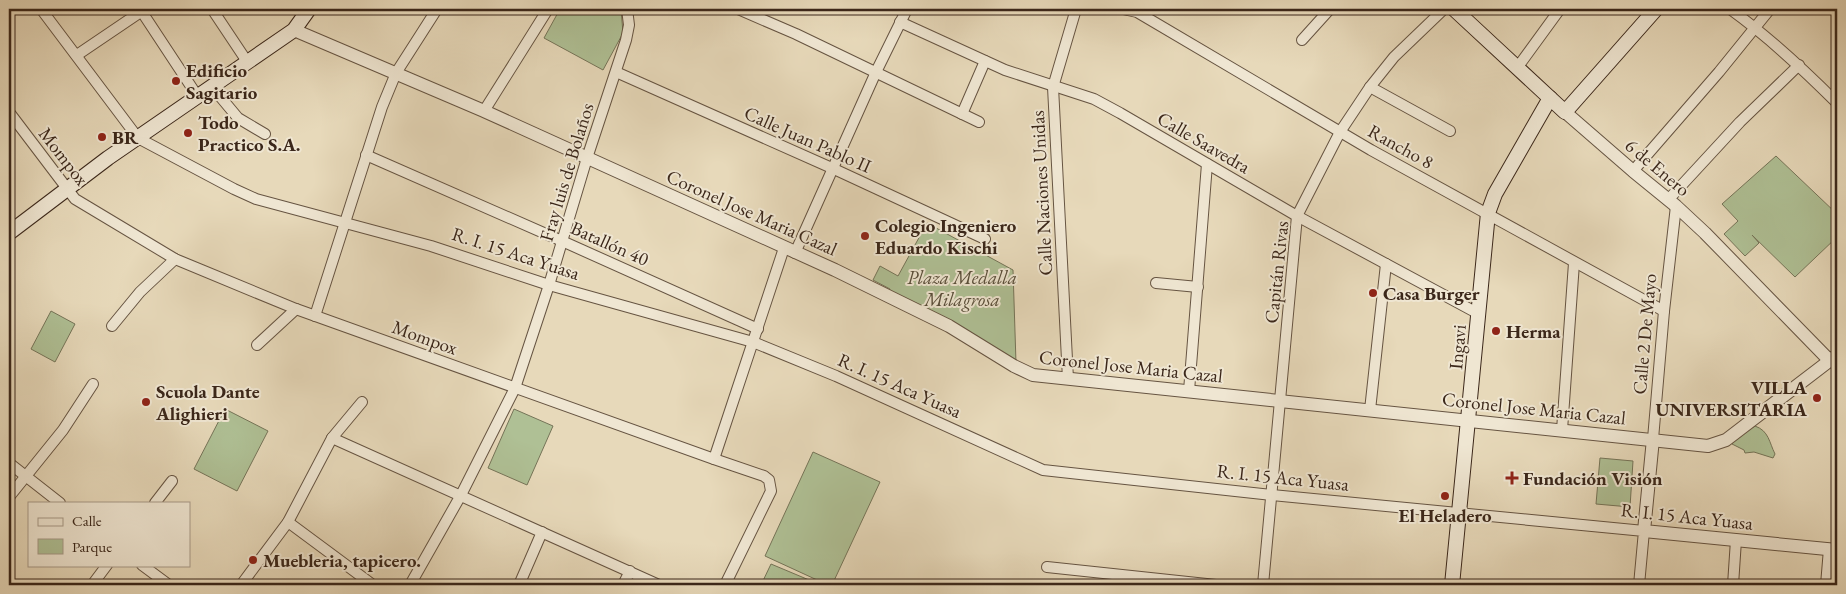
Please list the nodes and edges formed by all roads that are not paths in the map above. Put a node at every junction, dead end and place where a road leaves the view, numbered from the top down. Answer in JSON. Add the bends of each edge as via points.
{"nodes":[{"id":1,"x":41,"y":9,"type":"edge"},
{"id":2,"x":212,"y":9,"type":"edge"},
{"id":3,"x":437,"y":9,"type":"edge"},
{"id":4,"x":548,"y":9,"type":"edge"},
{"id":5,"x":627,"y":9,"type":"edge"},
{"id":6,"x":738,"y":9,"type":"edge"},
{"id":7,"x":907,"y":9,"type":"edge"},
{"id":8,"x":1076,"y":9,"type":"edge"},
{"id":9,"x":1123,"y":9,"type":"edge"},
{"id":10,"x":1330,"y":9,"type":"edge"},
{"id":11,"x":1444,"y":9,"type":"edge"},
{"id":12,"x":1454,"y":9,"type":"edge"},
{"id":13,"x":1560,"y":9,"type":"edge"},
{"id":14,"x":1656,"y":9,"type":"edge"},
{"id":15,"x":1730,"y":9,"type":"edge"},
{"id":16,"x":1770,"y":9,"type":"edge"},
{"id":17,"x":141,"y":10,"type":"edge"},
{"id":18,"x":305,"y":11,"type":"edge"},
{"id":19,"x":900,"y":22,"type":"junction"},
{"id":20,"x":1755,"y":27,"type":"junction"},
{"id":21,"x":294,"y":30,"type":"junction"},
{"id":22,"x":1302,"y":40,"type":"dead end"},
{"id":23,"x":77,"y":55,"type":"junction"},
{"id":24,"x":985,"y":61,"type":"junction"},
{"id":25,"x":248,"y":63,"type":"junction"},
{"id":26,"x":1799,"y":65,"type":"junction"},
{"id":27,"x":1517,"y":68,"type":"junction"},
{"id":28,"x":616,"y":72,"type":"junction"},
{"id":29,"x":876,"y":72,"type":"junction"},
{"id":30,"x":396,"y":73,"type":"junction"},
{"id":31,"x":1053,"y":87,"type":"junction"},
{"id":32,"x":1370,"y":87,"type":"junction"},
{"id":33,"x":212,"y":88,"type":"junction"},
{"id":34,"x":198,"y":98,"type":"junction"},
{"id":35,"x":1550,"y":98,"type":"junction"},
{"id":36,"x":1837,"y":103,"type":"edge"},
{"id":37,"x":484,"y":110,"type":"junction"},
{"id":38,"x":9,"y":112,"type":"edge"},
{"id":39,"x":1566,"y":112,"type":"junction"},
{"id":40,"x":962,"y":114,"type":"junction"},
{"id":41,"x":979,"y":122,"type":"dead end"},
{"id":42,"x":1450,"y":131,"type":"dead end"},
{"id":43,"x":1340,"y":132,"type":"junction"},
{"id":44,"x":265,"y":134,"type":"dead end"},
{"id":45,"x":138,"y":138,"type":"junction"},
{"id":46,"x":366,"y":155,"type":"junction"},
{"id":47,"x":587,"y":158,"type":"junction"},
{"id":48,"x":1207,"y":164,"type":"junction"},
{"id":49,"x":834,"y":169,"type":"junction"},
{"id":50,"x":1633,"y":171,"type":"junction"},
{"id":51,"x":67,"y":188,"type":"junction"},
{"id":52,"x":1672,"y":203,"type":"junction"},
{"id":53,"x":1488,"y":213,"type":"junction"},
{"id":54,"x":1298,"y":216,"type":"junction"},
{"id":55,"x":344,"y":222,"type":"junction"},
{"id":56,"x":9,"y":233,"type":"edge"},
{"id":57,"x":985,"y":239,"type":"dead end"},
{"id":58,"x":562,"y":241,"type":"junction"},
{"id":59,"x":790,"y":250,"type":"junction"},
{"id":60,"x":175,"y":259,"type":"junction"},
{"id":61,"x":1574,"y":263,"type":"junction"},
{"id":62,"x":1386,"y":264,"type":"junction"},
{"id":63,"x":1156,"y":283,"type":"dead end"},
{"id":64,"x":549,"y":285,"type":"junction"},
{"id":65,"x":1198,"y":287,"type":"junction"},
{"id":66,"x":296,"y":309,"type":"junction"},
{"id":67,"x":1664,"y":311,"type":"junction"},
{"id":68,"x":1479,"y":314,"type":"junction"},
{"id":69,"x":315,"y":316,"type":"junction"},
{"id":70,"x":112,"y":326,"type":"dead end"},
{"id":71,"x":758,"y":329,"type":"junction"},
{"id":72,"x":753,"y":342,"type":"junction"},
{"id":73,"x":257,"y":345,"type":"dead end"},
{"id":74,"x":1834,"y":358,"type":"edge"},
{"id":75,"x":1068,"y":379,"type":"junction"},
{"id":76,"x":93,"y":384,"type":"dead end"},
{"id":77,"x":515,"y":388,"type":"junction"},
{"id":78,"x":1189,"y":391,"type":"junction"},
{"id":79,"x":1280,"y":401,"type":"junction"},
{"id":80,"x":362,"y":402,"type":"dead end"},
{"id":81,"x":1370,"y":410,"type":"junction"},
{"id":82,"x":1469,"y":420,"type":"junction"},
{"id":83,"x":1562,"y":430,"type":"junction"},
{"id":84,"x":332,"y":438,"type":"junction"},
{"id":85,"x":1653,"y":439,"type":"junction"},
{"id":86,"x":714,"y":459,"type":"junction"},
{"id":87,"x":9,"y":463,"type":"edge"},
{"id":88,"x":25,"y":476,"type":"junction"},
{"id":89,"x":172,"y":481,"type":"dead end"},
{"id":90,"x":461,"y":495,"type":"junction"},
{"id":91,"x":1272,"y":495,"type":"junction"},
{"id":92,"x":9,"y":497,"type":"edge"},
{"id":93,"x":59,"y":502,"type":"edge"},
{"id":94,"x":156,"y":502,"type":"edge"},
{"id":95,"x":1460,"y":512,"type":"junction"},
{"id":96,"x":288,"y":522,"type":"junction"},
{"id":97,"x":1644,"y":531,"type":"junction"},
{"id":98,"x":542,"y":532,"type":"junction"},
{"id":99,"x":1736,"y":540,"type":"junction"},
{"id":100,"x":1833,"y":550,"type":"edge"},
{"id":101,"x":106,"y":566,"type":"edge"},
{"id":102,"x":143,"y":566,"type":"edge"},
{"id":103,"x":1047,"y":567,"type":"dead end"},
{"id":104,"x":630,"y":571,"type":"junction"},
{"id":105,"x":92,"y":585,"type":"edge"},
{"id":106,"x":169,"y":585,"type":"edge"},
{"id":107,"x":241,"y":585,"type":"edge"},
{"id":108,"x":373,"y":585,"type":"edge"},
{"id":109,"x":410,"y":585,"type":"edge"},
{"id":110,"x":519,"y":585,"type":"edge"},
{"id":111,"x":623,"y":585,"type":"edge"},
{"id":112,"x":659,"y":585,"type":"edge"},
{"id":113,"x":725,"y":585,"type":"edge"},
{"id":114,"x":1216,"y":585,"type":"edge"},
{"id":115,"x":1263,"y":585,"type":"edge"},
{"id":116,"x":1452,"y":585,"type":"edge"},
{"id":117,"x":1639,"y":585,"type":"edge"},
{"id":118,"x":1733,"y":585,"type":"edge"},
{"id":119,"x":1826,"y":585,"type":"edge"}],
"edges":[{"from":1,"to":23,"type":"street","name":"R. I. 15 Aca Yuasa"},
{"from":2,"to":25,"type":"street"},
{"from":3,"to":30,"type":"street"},
{"from":4,"to":37,"type":"street"},
{"from":5,"to":28,"type":"street","name":"Fray luis de Bolaños","via":[[629,25]]},
{"from":6,"to":29,"type":"street"},
{"from":7,"to":19,"type":"street"},
{"from":8,"to":31,"type":"street","name":"Calle Naciones Unidas"},
{"from":9,"to":43,"type":"street","name":"Rancho 8","via":[[1137,12]]},
{"from":10,"to":22,"type":"street"},
{"from":11,"to":32,"type":"street","name":"Capitán Rivas","via":[[1394,57]]},
{"from":12,"to":27,"type":"main road","name":"6 de Enero"},
{"from":13,"to":27,"type":"street"},
{"from":14,"to":39,"type":"main road"},
{"from":15,"to":20,"type":"street"},
{"from":16,"to":20,"type":"street"},
{"from":17,"to":23,"type":"street"},
{"from":17,"to":34,"type":"street"},
{"from":18,"to":21,"type":"main road"},
{"from":19,"to":24,"type":"street","name":"Calle Saavedra"},
{"from":19,"to":29,"type":"street"},
{"from":20,"to":26,"type":"street"},
{"from":20,"to":50,"type":"street"},
{"from":21,"to":25,"type":"main road"},
{"from":21,"to":30,"type":"street","name":"Coronel Jose Maria Cazal"},
{"from":23,"to":45,"type":"street","name":"R. I. 15 Aca Yuasa"},
{"from":24,"to":31,"type":"street","name":"Calle Saavedra"},
{"from":24,"to":40,"type":"street"},
{"from":25,"to":33,"type":"main road"},
{"from":26,"to":36,"type":"street"},
{"from":26,"to":52,"type":"street","via":[[1740,122]]},
{"from":27,"to":35,"type":"main road","name":"6 de Enero"},
{"from":28,"to":47,"type":"street","name":"Fray luis de Bolaños"},
{"from":28,"to":49,"type":"street","name":"Calle Juan Pablo II"},
{"from":29,"to":40,"type":"street"},
{"from":29,"to":49,"type":"street"},
{"from":30,"to":37,"type":"street","name":"Coronel Jose Maria Cazal"},
{"from":30,"to":46,"type":"street"},
{"from":31,"to":48,"type":"street","name":"Calle Saavedra","via":[[1100,103]]},
{"from":31,"to":75,"type":"street","name":"Calle Naciones Unidas"},
{"from":32,"to":42,"type":"street"},
{"from":32,"to":43,"type":"street","name":"Capitán Rivas"},
{"from":33,"to":34,"type":"main road"},
{"from":33,"to":44,"type":"street","via":[[238,118]]},
{"from":34,"to":45,"type":"main road"},
{"from":35,"to":39,"type":"main road","name":"6 de Enero"},
{"from":35,"to":53,"type":"main road","name":"Ingavi","via":[[1495,194]]},
{"from":37,"to":47,"type":"street","name":"Coronel Jose Maria Cazal"},
{"from":38,"to":51,"type":"street","name":"Mompox"},
{"from":39,"to":50,"type":"street","name":"6 de Enero"},
{"from":40,"to":41,"type":"street"},
{"from":43,"to":53,"type":"street","name":"Rancho 8"},
{"from":43,"to":54,"type":"street","name":"Capitán Rivas"},
{"from":45,"to":51,"type":"main road"},
{"from":45,"to":55,"type":"street","name":"R. I. 15 Aca Yuasa","via":[[256,199]]},
{"from":46,"to":55,"type":"street"},
{"from":46,"to":58,"type":"street","name":"Batallón 40"},
{"from":47,"to":58,"type":"street","name":"Fray luis de Bolaños"},
{"from":47,"to":59,"type":"street","name":"Coronel Jose Maria Cazal"},
{"from":48,"to":54,"type":"street","name":"Calle Saavedra"},
{"from":48,"to":65,"type":"street"},
{"from":49,"to":57,"type":"street","name":"Calle Juan Pablo II"},
{"from":49,"to":59,"type":"street"},
{"from":50,"to":52,"type":"street","name":"6 de Enero"},
{"from":51,"to":56,"type":"main road"},
{"from":51,"to":60,"type":"street","name":"Mompox","via":[[75,199]]},
{"from":52,"to":67,"type":"street","name":"Calle 2 De Mayo"},
{"from":52,"to":74,"type":"street","name":"6 de Enero"},
{"from":53,"to":61,"type":"street","name":"Rancho 8"},
{"from":53,"to":68,"type":"main road","name":"Ingavi"},
{"from":54,"to":62,"type":"street","name":"Calle Saavedra"},
{"from":54,"to":79,"type":"street","name":"Capitán Rivas"},
{"from":55,"to":64,"type":"street","name":"R. I. 15 Aca Yuasa","via":[[431,246]]},
{"from":55,"to":69,"type":"street"},
{"from":58,"to":64,"type":"street","name":"Fray luis de Bolaños"},
{"from":58,"to":71,"type":"street","name":"Batallón 40"},
{"from":59,"to":71,"type":"street"},
{"from":59,"to":75,"type":"street","name":"Coronel Jose Maria Cazal","via":[[940,322],[1026,372]]},
{"from":60,"to":66,"type":"street","name":"Mompox"},
{"from":60,"to":70,"type":"street","via":[[140,292]]},
{"from":61,"to":67,"type":"street","name":"Rancho 8"},
{"from":61,"to":83,"type":"street"},
{"from":62,"to":68,"type":"street","name":"Calle Saavedra"},
{"from":62,"to":81,"type":"street"},
{"from":63,"to":65,"type":"street"},
{"from":64,"to":72,"type":"street","name":"R. I. 15 Aca Yuasa"},
{"from":64,"to":77,"type":"street","name":"Fray luis de Bolaños"},
{"from":65,"to":78,"type":"street"},
{"from":66,"to":69,"type":"street","name":"Mompox"},
{"from":66,"to":73,"type":"street"},
{"from":67,"to":85,"type":"street","name":"Calle 2 De Mayo"},
{"from":68,"to":82,"type":"main road","name":"Ingavi"},
{"from":69,"to":77,"type":"street","name":"Mompox"},
{"from":71,"to":72,"type":"street"},
{"from":72,"to":86,"type":"street"},
{"from":72,"to":91,"type":"street","name":"R. I. 15 Aca Yuasa","via":[[1043,470]]},
{"from":74,"to":85,"type":"street","name":"Coronel Jose Maria Cazal","via":[[1726,440],[1708,446]]},
{"from":75,"to":78,"type":"street","name":"Coronel Jose Maria Cazal"},
{"from":76,"to":88,"type":"street","via":[[63,430]]},
{"from":77,"to":86,"type":"street","name":"Mompox"},
{"from":77,"to":90,"type":"street","name":"Fray luis de Bolaños"},
{"from":78,"to":79,"type":"street","name":"Coronel Jose Maria Cazal"},
{"from":79,"to":81,"type":"street","name":"Coronel Jose Maria Cazal"},
{"from":79,"to":91,"type":"street","name":"Capitán Rivas"},
{"from":80,"to":84,"type":"street"},
{"from":81,"to":82,"type":"street","name":"Coronel Jose Maria Cazal"},
{"from":82,"to":83,"type":"street","name":"Coronel Jose Maria Cazal"},
{"from":82,"to":95,"type":"main road","name":"Ingavi"},
{"from":83,"to":85,"type":"street","name":"Coronel Jose Maria Cazal"},
{"from":84,"to":90,"type":"street"},
{"from":84,"to":96,"type":"street"},
{"from":85,"to":97,"type":"street","name":"Calle 2 De Mayo"},
{"from":86,"to":113,"type":"street","name":"Mompox","via":[[764,476],[771,485],[769,497]]},
{"from":87,"to":88,"type":"street"},
{"from":88,"to":92,"type":"street"},
{"from":88,"to":93,"type":"street"},
{"from":89,"to":94,"type":"street"},
{"from":90,"to":98,"type":"street"},
{"from":90,"to":109,"type":"street","name":"Fray luis de Bolaños"},
{"from":91,"to":95,"type":"street","name":"R. I. 15 Aca Yuasa"},
{"from":91,"to":115,"type":"street","name":"Capitán Rivas"},
{"from":95,"to":97,"type":"street","name":"R. I. 15 Aca Yuasa"},
{"from":95,"to":116,"type":"main road","name":"Ingavi"},
{"from":96,"to":107,"type":"street"},
{"from":96,"to":108,"type":"street"},
{"from":97,"to":99,"type":"street","name":"R. I. 15 Aca Yuasa"},
{"from":97,"to":117,"type":"street","name":"Calle 2 De Mayo"},
{"from":98,"to":104,"type":"street"},
{"from":98,"to":110,"type":"street"},
{"from":99,"to":100,"type":"street","name":"R. I. 15 Aca Yuasa"},
{"from":99,"to":118,"type":"street"},
{"from":100,"to":119,"type":"street"},
{"from":101,"to":105,"type":"street"},
{"from":102,"to":106,"type":"street"},
{"from":103,"to":114,"type":"street"},
{"from":104,"to":111,"type":"street"},
{"from":104,"to":112,"type":"street"}]}
